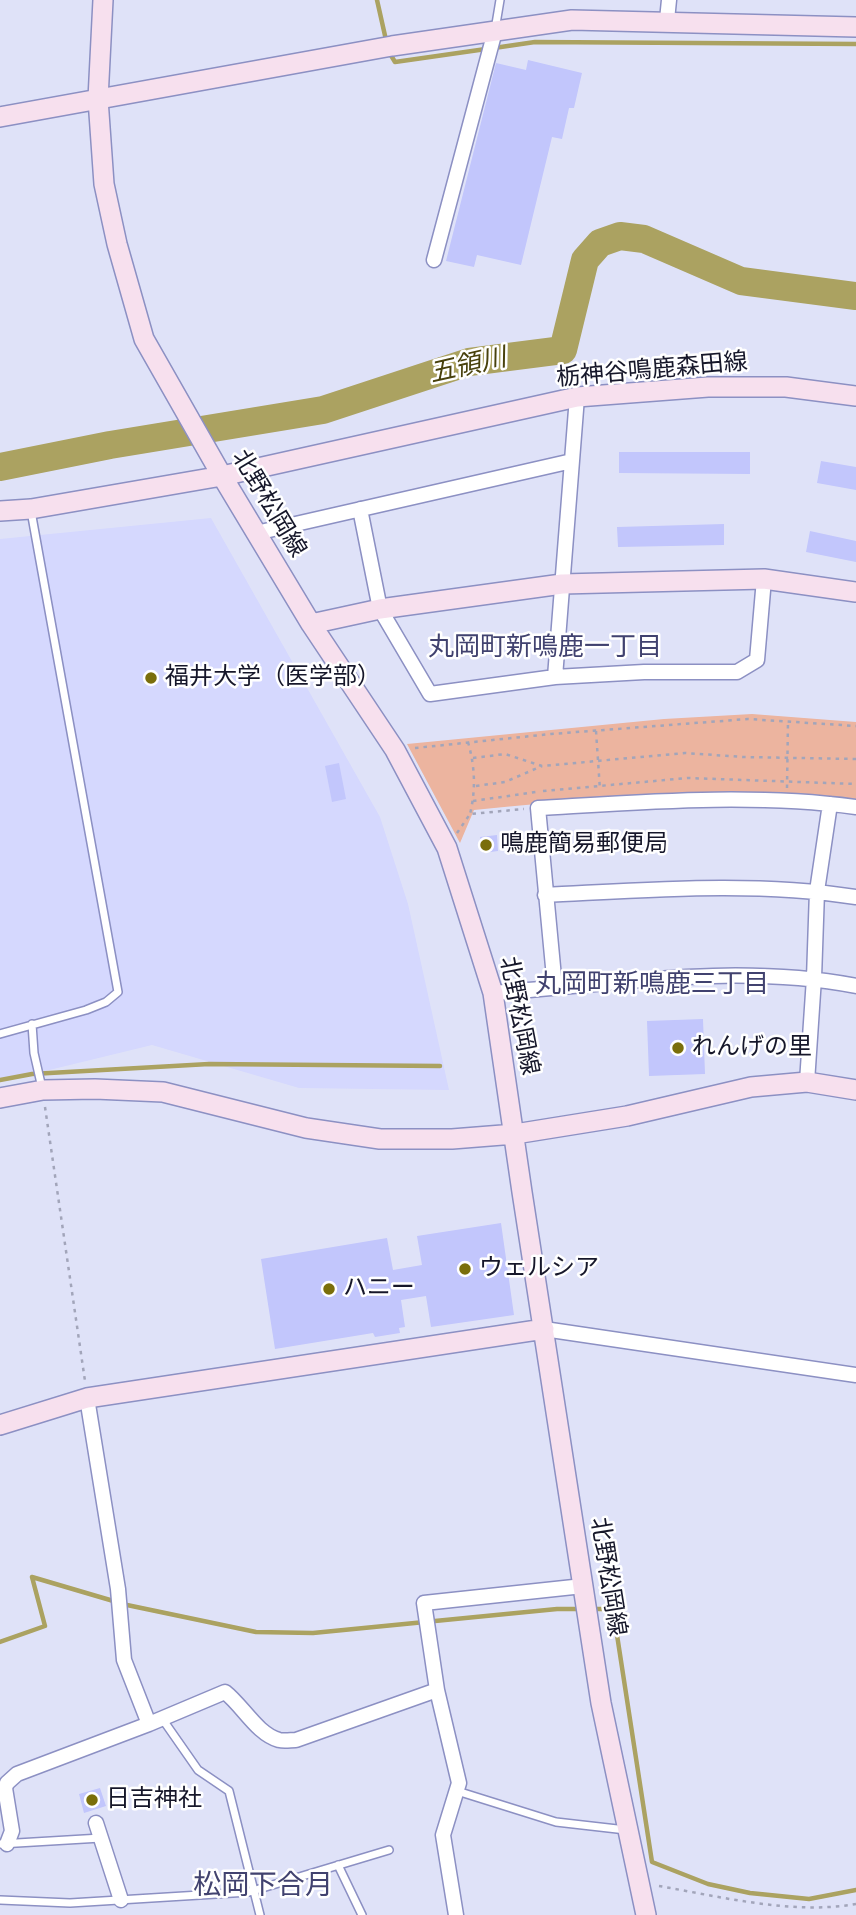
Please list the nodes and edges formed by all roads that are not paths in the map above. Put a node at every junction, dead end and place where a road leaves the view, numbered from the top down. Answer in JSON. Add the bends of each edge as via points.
{"nodes":[{"id":1,"x":103,"y":0,"type":"edge"},
{"id":2,"x":500,"y":0,"type":"edge"},
{"id":3,"x":669,"y":0,"type":"edge"},
{"id":4,"x":667,"y":20,"type":"junction"},
{"id":5,"x":856,"y":27,"type":"edge"},
{"id":6,"x":495,"y":31,"type":"junction"},
{"id":7,"x":98,"y":99,"type":"junction"},
{"id":8,"x":0,"y":117,"type":"edge"},
{"id":9,"x":434,"y":260,"type":"dead end"},
{"id":10,"x":856,"y":396,"type":"edge"},
{"id":11,"x":577,"y":397,"type":"junction"},
{"id":12,"x":572,"y":461,"type":"junction"},
{"id":13,"x":222,"y":476,"type":"junction"},
{"id":14,"x":31,"y":509,"type":"junction"},
{"id":15,"x":360,"y":509,"type":"junction"},
{"id":16,"x":0,"y":511,"type":"edge"},
{"id":17,"x":256,"y":533,"type":"junction"},
{"id":18,"x":764,"y":579,"type":"junction"},
{"id":19,"x":562,"y":584,"type":"junction"},
{"id":20,"x":856,"y":592,"type":"edge"},
{"id":21,"x":380,"y":609,"type":"junction"},
{"id":22,"x":312,"y":624,"type":"junction"},
{"id":23,"x":555,"y":677,"type":"junction"},
{"id":24,"x":830,"y":804,"type":"junction"},
{"id":25,"x":856,"y":807,"type":"edge"},
{"id":26,"x":817,"y":891,"type":"junction"},
{"id":27,"x":545,"y":895,"type":"junction"},
{"id":28,"x":856,"y":897,"type":"edge"},
{"id":29,"x":814,"y":978,"type":"junction"},
{"id":30,"x":856,"y":986,"type":"edge"},
{"id":31,"x":555,"y":988,"type":"junction"},
{"id":32,"x":493,"y":993,"type":"junction"},
{"id":33,"x":33,"y":1024,"type":"junction"},
{"id":34,"x":0,"y":1034,"type":"edge"},
{"id":35,"x":807,"y":1082,"type":"junction"},
{"id":36,"x":43,"y":1090,"type":"junction"},
{"id":37,"x":856,"y":1090,"type":"edge"},
{"id":38,"x":0,"y":1098,"type":"edge"},
{"id":39,"x":515,"y":1134,"type":"junction"},
{"id":40,"x":544,"y":1329,"type":"junction"},
{"id":41,"x":856,"y":1375,"type":"edge"},
{"id":42,"x":87,"y":1398,"type":"junction"},
{"id":43,"x":0,"y":1425,"type":"edge"},
{"id":44,"x":583,"y":1586,"type":"junction"},
{"id":45,"x":437,"y":1690,"type":"junction"},
{"id":46,"x":155,"y":1720,"type":"junction"},
{"id":47,"x":457,"y":1791,"type":"junction"},
{"id":48,"x":96,"y":1823,"type":"dead end"},
{"id":49,"x":628,"y":1830,"type":"junction"},
{"id":50,"x":102,"y":1838,"type":"junction"},
{"id":51,"x":3,"y":1844,"type":"edge"},
{"id":52,"x":389,"y":1850,"type":"dead end"},
{"id":53,"x":338,"y":1865,"type":"junction"},
{"id":54,"x":253,"y":1891,"type":"junction"},
{"id":55,"x":0,"y":1900,"type":"edge"},
{"id":56,"x":121,"y":1900,"type":"junction"},
{"id":57,"x":260,"y":1915,"type":"edge"},
{"id":58,"x":362,"y":1915,"type":"edge"},
{"id":59,"x":456,"y":1915,"type":"edge"},
{"id":60,"x":646,"y":1915,"type":"edge"}],
"edges":[{"from":1,"to":7,"type":"main road","name":"北野松岡線"},
{"from":2,"to":6,"type":"lane"},
{"from":3,"to":4,"type":"street"},
{"from":4,"to":5,"type":"main road"},
{"from":4,"to":6,"type":"main road","via":[[572,20]]},
{"from":6,"to":7,"type":"main road"},
{"from":6,"to":9,"type":"street"},
{"from":7,"to":8,"type":"main road"},
{"from":7,"to":13,"type":"main road","name":"北野松岡線","via":[[104,184],[144,339]]},
{"from":10,"to":11,"type":"main road","name":"栃神谷鳴鹿森田線","via":[[786,387],[708,387]]},
{"from":11,"to":12,"type":"street"},
{"from":11,"to":13,"type":"main road","name":"栃神谷鳴鹿森田線"},
{"from":12,"to":15,"type":"street"},
{"from":12,"to":19,"type":"street"},
{"from":13,"to":14,"type":"main road","name":"栃神谷鳴鹿森田線"},
{"from":13,"to":17,"type":"main road","name":"北野松岡線"},
{"from":14,"to":16,"type":"main road","name":"栃神谷鳴鹿森田線"},
{"from":14,"to":33,"type":"lane","via":[[118,992],[86,1010]]},
{"from":15,"to":17,"type":"street"},
{"from":15,"to":21,"type":"street"},
{"from":17,"to":22,"type":"main road","name":"北野松岡線"},
{"from":18,"to":19,"type":"main road"},
{"from":18,"to":20,"type":"main road"},
{"from":18,"to":23,"type":"street","via":[[757,660],[737,672],[645,671]]},
{"from":19,"to":21,"type":"main road"},
{"from":19,"to":23,"type":"street"},
{"from":21,"to":22,"type":"main road"},
{"from":21,"to":23,"type":"street","via":[[430,694]]},
{"from":22,"to":32,"type":"main road","name":"北野松岡線","via":[[394,750],[447,848]]},
{"from":24,"to":25,"type":"street"},
{"from":24,"to":26,"type":"street"},
{"from":24,"to":27,"type":"street","via":[[684,800],[538,808]]},
{"from":26,"to":27,"type":"street","via":[[698,888]]},
{"from":26,"to":28,"type":"street"},
{"from":26,"to":29,"type":"street"},
{"from":27,"to":31,"type":"street"},
{"from":29,"to":30,"type":"street"},
{"from":29,"to":31,"type":"street","via":[[701,976]]},
{"from":29,"to":35,"type":"street"},
{"from":31,"to":32,"type":"street"},
{"from":32,"to":39,"type":"main road","name":"北野松岡線"},
{"from":33,"to":34,"type":"lane"},
{"from":33,"to":36,"type":"lane"},
{"from":35,"to":37,"type":"main road"},
{"from":35,"to":39,"type":"main road","via":[[751,1087],[627,1116]]},
{"from":36,"to":38,"type":"main road"},
{"from":36,"to":39,"type":"main road","via":[[163,1092],[306,1128],[380,1139]]},
{"from":39,"to":40,"type":"main road","name":"北野松岡線"},
{"from":40,"to":41,"type":"street"},
{"from":40,"to":42,"type":"main road"},
{"from":40,"to":44,"type":"main road","name":"北野松岡線"},
{"from":42,"to":43,"type":"main road"},
{"from":42,"to":46,"type":"street","via":[[118,1589],[124,1660]]},
{"from":44,"to":45,"type":"street","via":[[424,1603]]},
{"from":44,"to":49,"type":"main road","name":"北野松岡線","via":[[601,1703]]},
{"from":45,"to":46,"type":"street","via":[[296,1740],[279,1740],[263,1731],[225,1692]]},
{"from":45,"to":47,"type":"street","via":[[459,1783]]},
{"from":46,"to":51,"type":"street","via":[[17,1774],[5,1788],[12,1832]]},
{"from":46,"to":54,"type":"lane","via":[[198,1770],[229,1791]]},
{"from":47,"to":49,"type":"lane","via":[[555,1822]]},
{"from":47,"to":59,"type":"street","via":[[443,1835]]},
{"from":48,"to":50,"type":"street"},
{"from":49,"to":60,"type":"main road","name":"北野松岡線"},
{"from":50,"to":51,"type":"lane"},
{"from":50,"to":56,"type":"street"},
{"from":52,"to":53,"type":"lane"},
{"from":53,"to":54,"type":"lane"},
{"from":53,"to":58,"type":"lane"},
{"from":54,"to":56,"type":"lane"},
{"from":54,"to":57,"type":"lane"},
{"from":55,"to":56,"type":"lane"}]}
